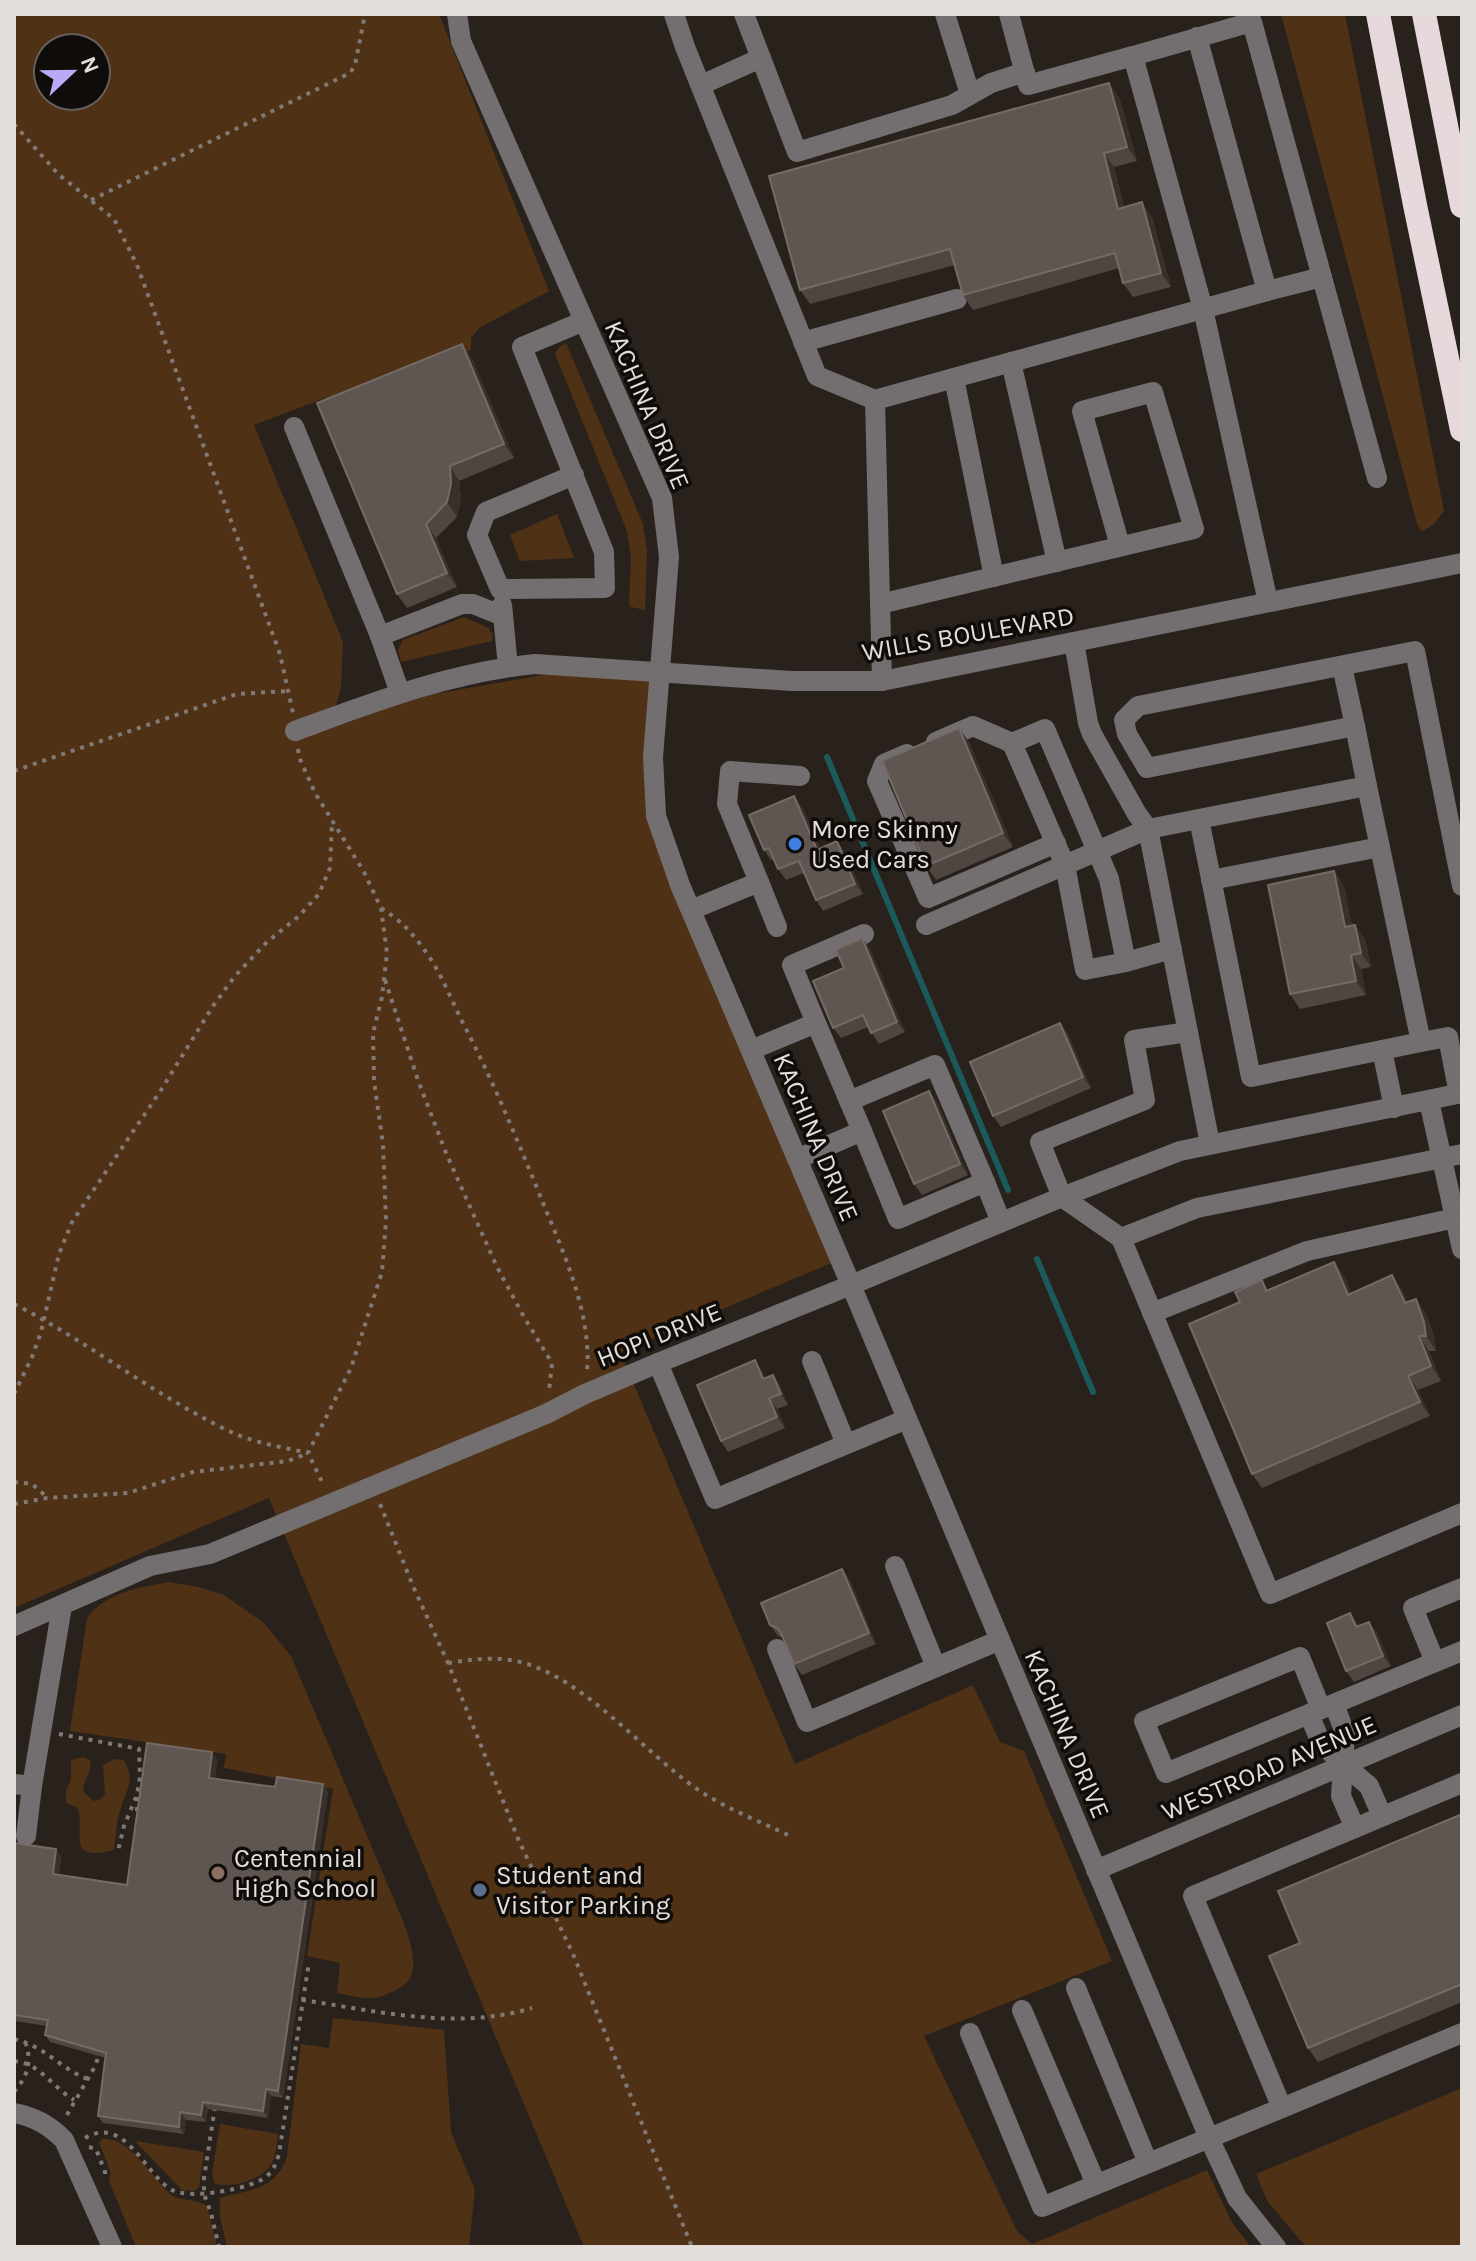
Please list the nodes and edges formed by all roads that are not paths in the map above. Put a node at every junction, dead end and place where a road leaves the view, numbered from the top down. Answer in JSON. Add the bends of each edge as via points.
{"nodes":[{"id":1,"x":457,"y":14,"type":"edge"},
{"id":2,"x":674,"y":14,"type":"edge"},
{"id":3,"x":744,"y":14,"type":"edge"},
{"id":4,"x":945,"y":14,"type":"edge"},
{"id":5,"x":1009,"y":14,"type":"edge"},
{"id":6,"x":1378,"y":14,"type":"edge"},
{"id":7,"x":1424,"y":14,"type":"edge"},
{"id":8,"x":1251,"y":18,"type":"edge"},
{"id":9,"x":1197,"y":37,"type":"junction"},
{"id":10,"x":1133,"y":56,"type":"junction"},
{"id":11,"x":761,"y":58,"type":"junction"},
{"id":12,"x":1025,"y":72,"type":"junction"},
{"id":13,"x":701,"y":85,"type":"junction"},
{"id":14,"x":970,"y":94,"type":"junction"},
{"id":15,"x":1462,"y":206,"type":"edge"},
{"id":16,"x":1322,"y":277,"type":"junction"},
{"id":17,"x":1267,"y":291,"type":"junction"},
{"id":18,"x":957,"y":299,"type":"edge"},
{"id":19,"x":1203,"y":309,"type":"junction"},
{"id":20,"x":584,"y":321,"type":"junction"},
{"id":21,"x":803,"y":342,"type":"junction"},
{"id":22,"x":1011,"y":362,"type":"junction"},
{"id":23,"x":954,"y":378,"type":"junction"},
{"id":24,"x":875,"y":400,"type":"junction"},
{"id":25,"x":294,"y":427,"type":"dead end"},
{"id":26,"x":1462,"y":430,"type":"edge"},
{"id":27,"x":574,"y":475,"type":"junction"},
{"id":28,"x":1377,"y":478,"type":"dead end"},
{"id":29,"x":1120,"y":546,"type":"junction"},
{"id":30,"x":1057,"y":562,"type":"junction"},
{"id":31,"x":1462,"y":563,"type":"edge"},
{"id":32,"x":994,"y":577,"type":"junction"},
{"id":33,"x":500,"y":589,"type":"junction"},
{"id":34,"x":1268,"y":602,"type":"junction"},
{"id":35,"x":880,"y":604,"type":"junction"},
{"id":36,"x":503,"y":616,"type":"junction"},
{"id":37,"x":380,"y":636,"type":"junction"},
{"id":38,"x":1074,"y":642,"type":"junction"},
{"id":39,"x":1342,"y":666,"type":"junction"},
{"id":40,"x":508,"y":667,"type":"junction"},
{"id":41,"x":661,"y":671,"type":"junction"},
{"id":42,"x":882,"y":681,"type":"junction"},
{"id":43,"x":400,"y":693,"type":"junction"},
{"id":44,"x":1355,"y":726,"type":"junction"},
{"id":45,"x":295,"y":731,"type":"road end"},
{"id":46,"x":1012,"y":743,"type":"junction"},
{"id":47,"x":800,"y":776,"type":"dead end"},
{"id":48,"x":1367,"y":786,"type":"junction"},
{"id":49,"x":1199,"y":819,"type":"junction"},
{"id":50,"x":1148,"y":829,"type":"junction"},
{"id":51,"x":1056,"y":843,"type":"junction"},
{"id":52,"x":1380,"y":847,"type":"junction"},
{"id":53,"x":1098,"y":851,"type":"junction"},
{"id":54,"x":1065,"y":865,"type":"junction"},
{"id":55,"x":1211,"y":880,"type":"junction"},
{"id":56,"x":759,"y":882,"type":"junction"},
{"id":57,"x":1462,"y":886,"type":"edge"},
{"id":58,"x":691,"y":910,"type":"junction"},
{"id":59,"x":926,"y":925,"type":"dead end"},
{"id":60,"x":777,"y":927,"type":"dead end"},
{"id":61,"x":864,"y":934,"type":"dead end"},
{"id":62,"x":1172,"y":949,"type":"junction"},
{"id":63,"x":1126,"y":962,"type":"junction"},
{"id":64,"x":816,"y":1023,"type":"junction"},
{"id":65,"x":1188,"y":1032,"type":"junction"},
{"id":66,"x":1455,"y":1036,"type":"edge"},
{"id":67,"x":1421,"y":1042,"type":"junction"},
{"id":68,"x":751,"y":1050,"type":"junction"},
{"id":69,"x":1382,"y":1050,"type":"junction"},
{"id":70,"x":1460,"y":1093,"type":"edge"},
{"id":71,"x":849,"y":1101,"type":"junction"},
{"id":72,"x":1429,"y":1101,"type":"junction"},
{"id":73,"x":1394,"y":1108,"type":"junction"},
{"id":74,"x":862,"y":1131,"type":"junction"},
{"id":75,"x":1210,"y":1144,"type":"junction"},
{"id":76,"x":1452,"y":1157,"type":"edge"},
{"id":77,"x":797,"y":1159,"type":"junction"},
{"id":78,"x":985,"y":1182,"type":"junction"},
{"id":79,"x":1062,"y":1197,"type":"junction"},
{"id":80,"x":1455,"y":1218,"type":"junction"},
{"id":81,"x":1001,"y":1222,"type":"junction"},
{"id":82,"x":1121,"y":1238,"type":"junction"},
{"id":83,"x":1462,"y":1249,"type":"edge"},
{"id":84,"x":851,"y":1285,"type":"junction"},
{"id":85,"x":1152,"y":1313,"type":"junction"},
{"id":86,"x":812,"y":1361,"type":"dead end"},
{"id":87,"x":658,"y":1363,"type":"junction"},
{"id":88,"x":907,"y":1419,"type":"junction"},
{"id":89,"x":846,"y":1444,"type":"junction"},
{"id":90,"x":1462,"y":1513,"type":"edge"},
{"id":91,"x":895,"y":1566,"type":"dead end"},
{"id":92,"x":1462,"y":1588,"type":"edge"},
{"id":93,"x":62,"y":1606,"type":"junction"},
{"id":94,"x":14,"y":1626,"type":"edge"},
{"id":95,"x":1000,"y":1640,"type":"junction"},
{"id":96,"x":777,"y":1649,"type":"edge"},
{"id":97,"x":1462,"y":1651,"type":"edge"},
{"id":98,"x":1435,"y":1662,"type":"junction"},
{"id":99,"x":936,"y":1667,"type":"junction"},
{"id":100,"x":1321,"y":1709,"type":"junction"},
{"id":101,"x":1462,"y":1715,"type":"edge"},
{"id":102,"x":1343,"y":1764,"type":"junction"},
{"id":103,"x":1462,"y":1783,"type":"edge"},
{"id":104,"x":23,"y":1785,"type":"edge"},
{"id":105,"x":1382,"y":1816,"type":"junction"},
{"id":106,"x":1355,"y":1828,"type":"junction"},
{"id":107,"x":26,"y":1836,"type":"dead end"},
{"id":108,"x":1096,"y":1870,"type":"junction"},
{"id":109,"x":1076,"y":1988,"type":"dead end"},
{"id":110,"x":1022,"y":2010,"type":"dead end"},
{"id":111,"x":970,"y":2033,"type":"dead end"},
{"id":112,"x":1462,"y":2033,"type":"edge"},
{"id":113,"x":1282,"y":2108,"type":"junction"},
{"id":114,"x":14,"y":2113,"type":"edge"},
{"id":115,"x":1209,"y":2138,"type":"junction"},
{"id":116,"x":1148,"y":2163,"type":"junction"},
{"id":117,"x":1096,"y":2184,"type":"junction"},
{"id":118,"x":112,"y":2247,"type":"edge"},
{"id":119,"x":1276,"y":2247,"type":"edge"}],
"edges":[{"from":1,"to":20,"type":"street","name":"KACHINA DRIVE","via":[[461,41]]},
{"from":2,"to":13,"type":"street"},
{"from":3,"to":11,"type":"street"},
{"from":4,"to":14,"type":"street"},
{"from":5,"to":12,"type":"street"},
{"from":6,"to":26,"type":"highway"},
{"from":7,"to":15,"type":"highway"},
{"from":8,"to":9,"type":"street"},
{"from":8,"to":16,"type":"street"},
{"from":9,"to":10,"type":"street"},
{"from":9,"to":17,"type":"street"},
{"from":10,"to":12,"type":"street","via":[[1028,85]]},
{"from":10,"to":19,"type":"street"},
{"from":11,"to":13,"type":"street"},
{"from":11,"to":14,"type":"street","via":[[797,152],[952,105]]},
{"from":12,"to":14,"type":"street"},
{"from":13,"to":21,"type":"street"},
{"from":16,"to":17,"type":"street"},
{"from":16,"to":28,"type":"street"},
{"from":17,"to":19,"type":"street"},
{"from":18,"to":21,"type":"street"},
{"from":19,"to":22,"type":"street"},
{"from":19,"to":34,"type":"street"},
{"from":20,"to":27,"type":"street","via":[[522,347]]},
{"from":20,"to":41,"type":"street","name":"KACHINA DRIVE","via":[[662,498],[669,557]]},
{"from":21,"to":24,"type":"street","via":[[817,376]]},
{"from":22,"to":23,"type":"street"},
{"from":22,"to":30,"type":"street"},
{"from":23,"to":24,"type":"street"},
{"from":23,"to":32,"type":"street"},
{"from":24,"to":35,"type":"street"},
{"from":25,"to":37,"type":"street"},
{"from":27,"to":33,"type":"street","via":[[486,512],[477,535]]},
{"from":27,"to":33,"type":"street","via":[[604,552],[605,588]]},
{"from":29,"to":29,"type":"street","via":[[1194,529],[1153,392],[1082,411]]},
{"from":29,"to":30,"type":"street"},
{"from":30,"to":32,"type":"street"},
{"from":31,"to":34,"type":"street","name":"WILLS BOULEVARD"},
{"from":32,"to":35,"type":"street"},
{"from":33,"to":36,"type":"street"},
{"from":34,"to":38,"type":"street","name":"WILLS BOULEVARD"},
{"from":35,"to":42,"type":"street"},
{"from":36,"to":37,"type":"street","via":[[462,604]]},
{"from":36,"to":40,"type":"street"},
{"from":37,"to":43,"type":"street"},
{"from":38,"to":42,"type":"street","name":"WILLS BOULEVARD"},
{"from":38,"to":50,"type":"street","via":[[1092,734]]},
{"from":39,"to":44,"type":"street"},
{"from":39,"to":44,"type":"street","via":[[1138,706],[1124,727],[1147,768]]},
{"from":39,"to":57,"type":"street","via":[[1415,651]]},
{"from":40,"to":41,"type":"street","name":"WILLS BOULEVARD"},
{"from":40,"to":43,"type":"street","name":"WILLS BOULEVARD"},
{"from":41,"to":42,"type":"street","name":"WILLS BOULEVARD","via":[[792,681]]},
{"from":41,"to":58,"type":"street","name":"KACHINA DRIVE","via":[[653,757],[656,816]]},
{"from":43,"to":45,"type":"street","name":"WILLS BOULEVARD"},
{"from":44,"to":48,"type":"street"},
{"from":46,"to":51,"type":"street"},
{"from":46,"to":51,"type":"street","via":[[973,726],[884,764],[877,781],[928,898]]},
{"from":46,"to":53,"type":"street","via":[[1045,729]]},
{"from":47,"to":56,"type":"street","via":[[730,771],[727,804]]},
{"from":48,"to":49,"type":"street"},
{"from":48,"to":52,"type":"street"},
{"from":49,"to":50,"type":"street"},
{"from":49,"to":55,"type":"street"},
{"from":50,"to":53,"type":"street"},
{"from":50,"to":62,"type":"street"},
{"from":51,"to":54,"type":"street"},
{"from":52,"to":55,"type":"street"},
{"from":52,"to":67,"type":"street"},
{"from":53,"to":54,"type":"street"},
{"from":53,"to":63,"type":"street"},
{"from":54,"to":59,"type":"street"},
{"from":54,"to":63,"type":"street","via":[[1085,970]]},
{"from":55,"to":69,"type":"street","via":[[1251,1077]]},
{"from":56,"to":58,"type":"street"},
{"from":56,"to":60,"type":"street"},
{"from":58,"to":68,"type":"street","name":"KACHINA DRIVE"},
{"from":61,"to":64,"type":"street","via":[[792,965]]},
{"from":62,"to":63,"type":"street"},
{"from":62,"to":65,"type":"street"},
{"from":64,"to":68,"type":"street"},
{"from":64,"to":71,"type":"street"},
{"from":65,"to":75,"type":"street"},
{"from":65,"to":79,"type":"street","via":[[1134,1040],[1145,1100],[1040,1142]]},
{"from":66,"to":67,"type":"street"},
{"from":66,"to":70,"type":"street"},
{"from":67,"to":69,"type":"street"},
{"from":68,"to":77,"type":"street","name":"KACHINA DRIVE"},
{"from":69,"to":73,"type":"street"},
{"from":70,"to":72,"type":"street","name":"HOPI DRIVE"},
{"from":71,"to":74,"type":"street"},
{"from":71,"to":78,"type":"street","via":[[935,1065]]},
{"from":72,"to":73,"type":"street","name":"HOPI DRIVE"},
{"from":72,"to":76,"type":"street"},
{"from":73,"to":75,"type":"street","name":"HOPI DRIVE"},
{"from":74,"to":77,"type":"street"},
{"from":74,"to":78,"type":"street","via":[[898,1219]]},
{"from":75,"to":79,"type":"street","name":"HOPI DRIVE"},
{"from":76,"to":80,"type":"street"},
{"from":76,"to":82,"type":"street","via":[[1197,1208]]},
{"from":77,"to":84,"type":"street","name":"KACHINA DRIVE"},
{"from":78,"to":81,"type":"street"},
{"from":79,"to":81,"type":"street","name":"HOPI DRIVE"},
{"from":79,"to":82,"type":"street"},
{"from":80,"to":83,"type":"street"},
{"from":80,"to":85,"type":"street","via":[[1307,1251]]},
{"from":81,"to":84,"type":"street","name":"HOPI DRIVE"},
{"from":82,"to":85,"type":"street"},
{"from":84,"to":87,"type":"street","name":"HOPI DRIVE"},
{"from":84,"to":88,"type":"street","name":"KACHINA DRIVE"},
{"from":85,"to":90,"type":"street","via":[[1270,1594]]},
{"from":86,"to":89,"type":"street"},
{"from":87,"to":89,"type":"street","via":[[715,1499]]},
{"from":87,"to":93,"type":"street","name":"HOPI DRIVE","via":[[210,1554],[150,1566]]},
{"from":88,"to":89,"type":"street"},
{"from":88,"to":95,"type":"street","name":"KACHINA DRIVE"},
{"from":91,"to":99,"type":"street"},
{"from":92,"to":98,"type":"street","via":[[1413,1608]]},
{"from":93,"to":94,"type":"street","name":"HOPI DRIVE"},
{"from":93,"to":104,"type":"street","via":[[40,1731]]},
{"from":95,"to":99,"type":"street"},
{"from":95,"to":108,"type":"street","name":"KACHINA DRIVE"},
{"from":96,"to":99,"type":"street","via":[[807,1722]]},
{"from":97,"to":98,"type":"street"},
{"from":98,"to":100,"type":"street"},
{"from":100,"to":100,"type":"street","via":[[1166,1773],[1144,1721],[1300,1657]]},
{"from":100,"to":102,"type":"street","via":[[1321,1743]]},
{"from":101,"to":102,"type":"street","name":"WESTROAD AVENUE"},
{"from":102,"to":105,"type":"street","via":[[1369,1786]]},
{"from":102,"to":106,"type":"street","via":[[1341,1796]]},
{"from":102,"to":108,"type":"street","name":"WESTROAD AVENUE"},
{"from":103,"to":105,"type":"street"},
{"from":104,"to":107,"type":"street"},
{"from":105,"to":106,"type":"street"},
{"from":106,"to":113,"type":"street","via":[[1193,1896]]},
{"from":108,"to":115,"type":"street","name":"KACHINA DRIVE"},
{"from":109,"to":116,"type":"street"},
{"from":110,"to":117,"type":"street"},
{"from":111,"to":117,"type":"street","via":[[1042,2207]]},
{"from":112,"to":113,"type":"street"},
{"from":113,"to":115,"type":"street"},
{"from":114,"to":118,"type":"street","via":[[36,2118],[64,2140]]},
{"from":115,"to":116,"type":"street"},
{"from":115,"to":119,"type":"street","name":"KACHINA DRIVE","via":[[1237,2198]]},
{"from":116,"to":117,"type":"street"}]}
